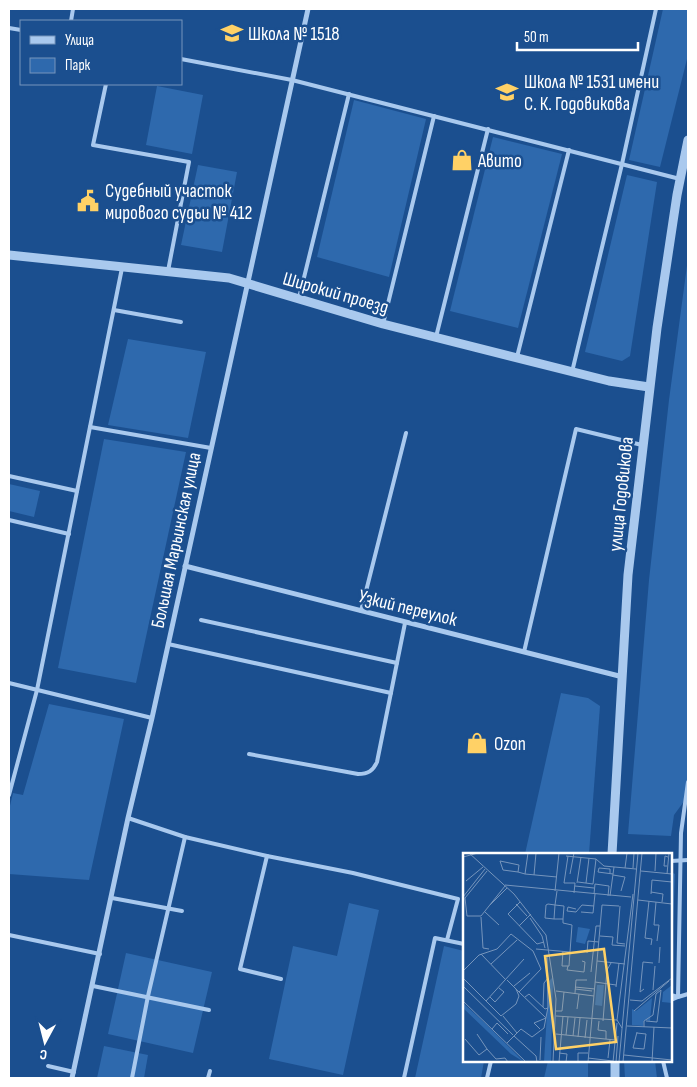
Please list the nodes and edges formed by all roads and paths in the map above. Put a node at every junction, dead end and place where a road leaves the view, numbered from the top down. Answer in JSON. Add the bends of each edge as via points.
{"nodes":[{"id":1,"x":308,"y":9,"type":"edge"},
{"id":2,"x":656,"y":9,"type":"edge"},
{"id":3,"x":182,"y":59,"type":"edge"},
{"id":4,"x":292,"y":80,"type":"junction"},
{"id":5,"x":106,"y":85,"type":"edge"},
{"id":6,"x":349,"y":94,"type":"junction"},
{"id":7,"x":434,"y":116,"type":"junction"},
{"id":8,"x":488,"y":129,"type":"junction"},
{"id":9,"x":688,"y":140,"type":"edge"},
{"id":10,"x":569,"y":150,"type":"junction"},
{"id":11,"x":622,"y":164,"type":"junction"},
{"id":12,"x":680,"y":179,"type":"junction"},
{"id":13,"x":9,"y":254,"type":"edge"},
{"id":14,"x":123,"y":266,"type":"junction"},
{"id":15,"x":168,"y":270,"type":"junction"},
{"id":16,"x":247,"y":283,"type":"junction"},
{"id":17,"x":299,"y":298,"type":"junction"},
{"id":18,"x":114,"y":310,"type":"junction"},
{"id":19,"x":181,"y":322,"type":"dead end"},
{"id":20,"x":382,"y":324,"type":"junction"},
{"id":21,"x":436,"y":337,"type":"junction"},
{"id":22,"x":517,"y":358,"type":"junction"},
{"id":23,"x":572,"y":372,"type":"junction"},
{"id":24,"x":649,"y":387,"type":"junction"},
{"id":25,"x":90,"y":427,"type":"junction"},
{"id":26,"x":406,"y":433,"type":"dead end"},
{"id":27,"x":642,"y":445,"type":"junction"},
{"id":28,"x":211,"y":448,"type":"junction"},
{"id":29,"x":9,"y":476,"type":"edge"},
{"id":30,"x":78,"y":491,"type":"junction"},
{"id":31,"x":9,"y":520,"type":"edge"},
{"id":32,"x":69,"y":534,"type":"junction"},
{"id":33,"x":185,"y":566,"type":"junction"},
{"id":34,"x":361,"y":611,"type":"junction"},
{"id":35,"x":202,"y":620,"type":"dead end"},
{"id":36,"x":406,"y":623,"type":"junction"},
{"id":37,"x":168,"y":644,"type":"junction"},
{"id":38,"x":524,"y":652,"type":"junction"},
{"id":39,"x":397,"y":663,"type":"junction"},
{"id":40,"x":623,"y":677,"type":"junction"},
{"id":41,"x":9,"y":683,"type":"edge"},
{"id":42,"x":37,"y":690,"type":"junction"},
{"id":43,"x":391,"y":692,"type":"junction"},
{"id":44,"x":152,"y":718,"type":"junction"},
{"id":45,"x":249,"y":754,"type":"dead end"},
{"id":46,"x":688,"y":782,"type":"edge"},
{"id":47,"x":9,"y":795,"type":"edge"},
{"id":48,"x":128,"y":818,"type":"junction"},
{"id":49,"x":688,"y":828,"type":"edge"},
{"id":50,"x":681,"y":833,"type":"junction"},
{"id":51,"x":185,"y":837,"type":"junction"},
{"id":52,"x":612,"y":853,"type":"edge"},
{"id":53,"x":267,"y":856,"type":"junction"},
{"id":54,"x":688,"y":860,"type":"edge"},
{"id":55,"x":672,"y":861,"type":"edge"},
{"id":56,"x":681,"y":862,"type":"junction"},
{"id":57,"x":112,"y":898,"type":"junction"},
{"id":58,"x":168,"y":908,"type":"junction"},
{"id":59,"x":182,"y":911,"type":"dead end"},
{"id":60,"x":9,"y":935,"type":"edge"},
{"id":61,"x":447,"y":940,"type":"junction"},
{"id":62,"x":463,"y":944,"type":"edge"},
{"id":63,"x":100,"y":954,"type":"junction"},
{"id":64,"x":281,"y":979,"type":"dead end"},
{"id":65,"x":93,"y":986,"type":"junction"},
{"id":66,"x":688,"y":994,"type":"edge"},
{"id":67,"x":672,"y":995,"type":"edge"},
{"id":68,"x":148,"y":996,"type":"junction"},
{"id":69,"x":678,"y":997,"type":"junction"},
{"id":70,"x":672,"y":1000,"type":"edge"},
{"id":71,"x":210,"y":1010,"type":"dead end"},
{"id":72,"x":491,"y":1062,"type":"edge"},
{"id":73,"x":615,"y":1062,"type":"edge"},
{"id":74,"x":663,"y":1062,"type":"edge"},
{"id":75,"x":48,"y":1066,"type":"dead end"},
{"id":76,"x":210,"y":1071,"type":"dead end"},
{"id":77,"x":74,"y":1072,"type":"junction"},
{"id":78,"x":72,"y":1078,"type":"edge"},
{"id":79,"x":132,"y":1078,"type":"edge"},
{"id":80,"x":208,"y":1078,"type":"edge"},
{"id":81,"x":404,"y":1078,"type":"edge"},
{"id":82,"x":487,"y":1078,"type":"edge"},
{"id":83,"x":615,"y":1078,"type":"edge"},
{"id":84,"x":667,"y":1078,"type":"edge"}],
"edges":[{"from":1,"to":4,"type":"street","name":"Большая Марьинская улица"},
{"from":2,"to":11,"type":"lane"},
{"from":3,"to":4,"type":"lane"},
{"from":4,"to":6,"type":"lane"},
{"from":4,"to":16,"type":"street","name":"Большая Марьинская улица"},
{"from":5,"to":15,"type":"lane","via":[[93,145],[189,162]]},
{"from":6,"to":7,"type":"lane"},
{"from":6,"to":17,"type":"lane"},
{"from":7,"to":8,"type":"lane"},
{"from":7,"to":20,"type":"lane"},
{"from":8,"to":10,"type":"lane"},
{"from":8,"to":21,"type":"lane"},
{"from":9,"to":12,"type":"street","name":"улица Годовикова"},
{"from":10,"to":11,"type":"lane"},
{"from":10,"to":22,"type":"lane"},
{"from":11,"to":12,"type":"lane"},
{"from":11,"to":23,"type":"lane"},
{"from":12,"to":24,"type":"street","name":"улица Годовикова"},
{"from":13,"to":14,"type":"street","name":"Широкий проезд"},
{"from":14,"to":15,"type":"street","name":"Широкий проезд"},
{"from":14,"to":18,"type":"lane"},
{"from":15,"to":16,"type":"street","name":"Широкий проезд"},
{"from":16,"to":17,"type":"street","name":"Широкий проезд"},
{"from":16,"to":28,"type":"street","name":"Большая Марьинская улица"},
{"from":17,"to":20,"type":"street","name":"Широкий проезд"},
{"from":18,"to":19,"type":"lane"},
{"from":18,"to":25,"type":"lane"},
{"from":20,"to":21,"type":"street","name":"Широкий проезд"},
{"from":21,"to":22,"type":"street","name":"Широкий проезд"},
{"from":22,"to":23,"type":"street","name":"Широкий проезд"},
{"from":23,"to":24,"type":"street","name":"Широкий проезд"},
{"from":24,"to":27,"type":"street","name":"улица Годовикова"},
{"from":25,"to":28,"type":"lane"},
{"from":25,"to":30,"type":"lane"},
{"from":26,"to":34,"type":"lane"},
{"from":27,"to":38,"type":"lane","via":[[576,429]]},
{"from":27,"to":40,"type":"street","name":"улица Годовикова","via":[[628,575]]},
{"from":28,"to":33,"type":"street","name":"Большая Марьинская улица"},
{"from":29,"to":30,"type":"lane"},
{"from":30,"to":32,"type":"lane"},
{"from":31,"to":32,"type":"lane"},
{"from":32,"to":42,"type":"lane"},
{"from":33,"to":34,"type":"street","name":"Узкий переулок"},
{"from":33,"to":37,"type":"street","name":"Большая Марьинская улица"},
{"from":34,"to":36,"type":"street","name":"Узкий переулок"},
{"from":35,"to":39,"type":"lane"},
{"from":36,"to":38,"type":"street","name":"Узкий переулок"},
{"from":36,"to":39,"type":"lane"},
{"from":37,"to":43,"type":"lane"},
{"from":37,"to":44,"type":"street","name":"Большая Марьинская улица"},
{"from":38,"to":40,"type":"street","name":"Узкий переулок"},
{"from":39,"to":43,"type":"lane"},
{"from":40,"to":52,"type":"street","name":"улица Годовикова"},
{"from":41,"to":42,"type":"lane"},
{"from":42,"to":44,"type":"lane"},
{"from":42,"to":47,"type":"lane"},
{"from":43,"to":45,"type":"lane","via":[[377,762],[374,769],[366,774]]},
{"from":44,"to":48,"type":"street","name":"Большая Марьинская улица"},
{"from":46,"to":50,"type":"lane"},
{"from":48,"to":51,"type":"lane"},
{"from":48,"to":57,"type":"street","name":"Большая Марьинская улица"},
{"from":49,"to":50,"type":"lane"},
{"from":50,"to":56,"type":"lane"},
{"from":51,"to":53,"type":"lane"},
{"from":51,"to":58,"type":"lane"},
{"from":53,"to":61,"type":"lane","via":[[458,899]]},
{"from":53,"to":64,"type":"lane","via":[[240,969]]},
{"from":54,"to":56,"type":"lane"},
{"from":55,"to":56,"type":"lane"},
{"from":56,"to":69,"type":"lane"},
{"from":57,"to":58,"type":"lane"},
{"from":57,"to":63,"type":"street","name":"Большая Марьинская улица"},
{"from":58,"to":59,"type":"lane"},
{"from":58,"to":68,"type":"lane"},
{"from":60,"to":63,"type":"lane"},
{"from":61,"to":62,"type":"lane"},
{"from":61,"to":81,"type":"lane","via":[[435,938]]},
{"from":63,"to":65,"type":"street","name":"Большая Марьинская улица"},
{"from":65,"to":68,"type":"lane"},
{"from":65,"to":77,"type":"street","name":"Большая Марьинская улица"},
{"from":66,"to":69,"type":"lane"},
{"from":67,"to":69,"type":"lane"},
{"from":68,"to":71,"type":"lane"},
{"from":68,"to":79,"type":"lane"},
{"from":69,"to":70,"type":"lane"},
{"from":72,"to":82,"type":"lane"},
{"from":73,"to":83,"type":"street"},
{"from":74,"to":84,"type":"lane"},
{"from":75,"to":77,"type":"lane"},
{"from":76,"to":80,"type":"lane"},
{"from":77,"to":78,"type":"street","name":"Большая Марьинская улица"}]}
